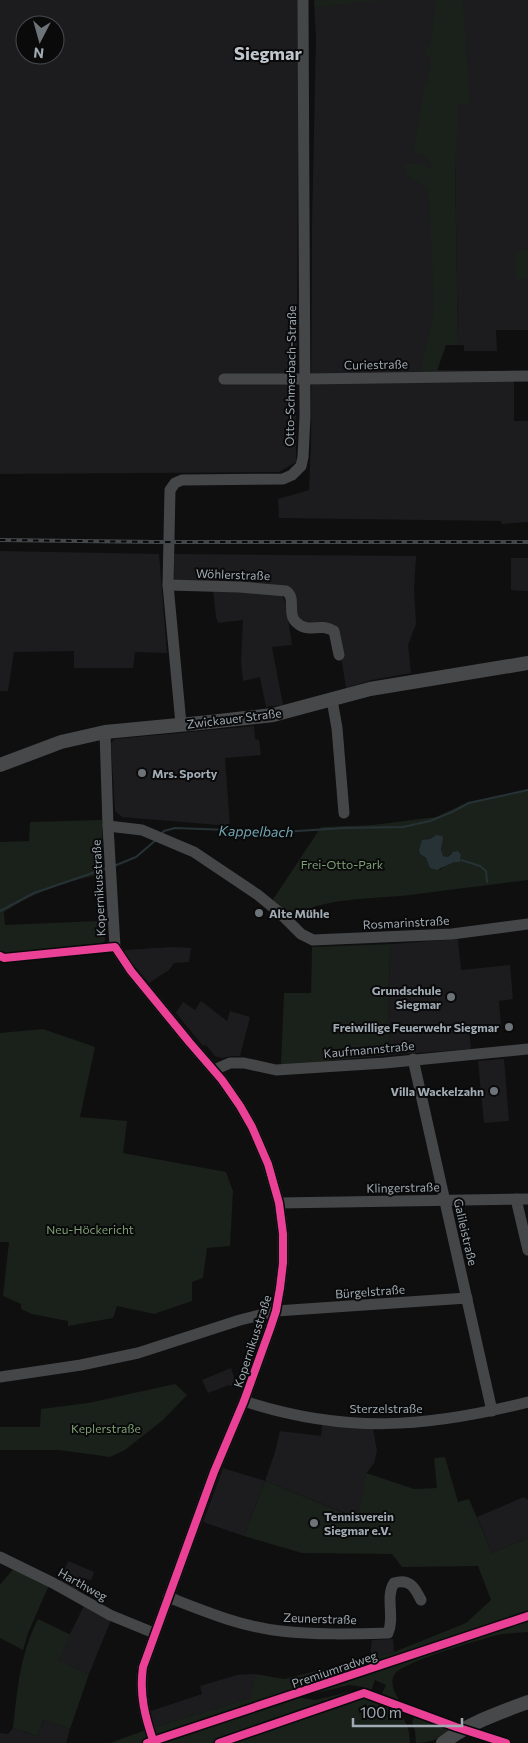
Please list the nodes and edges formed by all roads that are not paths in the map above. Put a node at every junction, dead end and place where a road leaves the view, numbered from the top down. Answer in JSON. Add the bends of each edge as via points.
{"nodes":[{"id":1,"x":303,"y":0,"type":"edge"},
{"id":2,"x":528,"y":376,"type":"edge"},
{"id":3,"x":224,"y":379,"type":"dead end"},
{"id":4,"x":305,"y":379,"type":"junction"},
{"id":5,"x":168,"y":585,"type":"junction"},
{"id":6,"x":339,"y":654,"type":"dead end"},
{"id":7,"x":528,"y":663,"type":"edge"},
{"id":8,"x":332,"y":700,"type":"junction"},
{"id":9,"x":181,"y":724,"type":"junction"},
{"id":10,"x":105,"y":732,"type":"junction"},
{"id":11,"x":0,"y":765,"type":"edge"},
{"id":12,"x":344,"y":813,"type":"dead end"},
{"id":13,"x":108,"y":826,"type":"junction"},
{"id":14,"x":528,"y":924,"type":"edge"},
{"id":15,"x":528,"y":1049,"type":"edge"},
{"id":16,"x":413,"y":1059,"type":"junction"},
{"id":17,"x":214,"y":1070,"type":"junction"},
{"id":18,"x":522,"y":1199,"type":"edge"},
{"id":19,"x":445,"y":1200,"type":"junction"},
{"id":20,"x":279,"y":1204,"type":"junction"},
{"id":21,"x":528,"y":1250,"type":"edge"},
{"id":22,"x":467,"y":1298,"type":"junction"},
{"id":23,"x":276,"y":1311,"type":"junction"},
{"id":24,"x":0,"y":1365,"type":"edge"},
{"id":25,"x":3,"y":1376,"type":"edge"},
{"id":26,"x":244,"y":1400,"type":"junction"},
{"id":27,"x":528,"y":1402,"type":"edge"},
{"id":28,"x":492,"y":1411,"type":"junction"},
{"id":29,"x":0,"y":1557,"type":"edge"},
{"id":30,"x":168,"y":1597,"type":"junction"},
{"id":31,"x":421,"y":1600,"type":"dead end"},
{"id":32,"x":154,"y":1633,"type":"junction"},
{"id":33,"x":528,"y":1702,"type":"edge"},
{"id":34,"x":152,"y":1739,"type":"edge"},
{"id":35,"x":448,"y":1739,"type":"edge"}],
"edges":[{"from":1,"to":4,"type":"street","name":"Otto-Schmerbach-Straße"},
{"from":2,"to":4,"type":"street","name":"Curiestraße"},
{"from":3,"to":4,"type":"street","name":"Curiestraße"},
{"from":4,"to":5,"type":"street","name":"Otto-Schmerbach-Straße","via":[[303,457],[301,466],[292,476],[276,480],[182,480],[170,490]]},
{"from":5,"to":6,"type":"street","name":"Wöhlerstraße","via":[[286,591],[291,597],[296,623],[306,628],[321,626],[334,631]]},
{"from":5,"to":9,"type":"street","name":"Otto-Schmerbach-Straße"},
{"from":7,"to":8,"type":"main road","name":"Zwickauer Straße","via":[[403,682]]},
{"from":8,"to":9,"type":"main road","name":"Zwickauer Straße","via":[[273,714]]},
{"from":8,"to":12,"type":"street"},
{"from":9,"to":10,"type":"main road","name":"Zwickauer Straße"},
{"from":10,"to":11,"type":"main road","name":"Zwickauer Straße","via":[[61,742]]},
{"from":10,"to":13,"type":"street","name":"Kopernikusstraße"},
{"from":13,"to":14,"type":"street","name":"Rosmarinstraße","via":[[142,830],[194,852],[258,895],[301,934],[313,940],[452,934]]},
{"from":13,"to":17,"type":"street","name":"Kopernikusstraße","via":[[115,947],[131,971]]},
{"from":15,"to":16,"type":"street","name":"Kaufmannstraße"},
{"from":16,"to":17,"type":"street","name":"Kaufmannstraße","via":[[276,1070],[230,1063]]},
{"from":16,"to":19,"type":"street","name":"Galileistraße"},
{"from":17,"to":20,"type":"street","name":"Kopernikusstraße","via":[[252,1127],[268,1164]]},
{"from":18,"to":19,"type":"street","name":"Klingerstraße"},
{"from":18,"to":21,"type":"street"},
{"from":19,"to":20,"type":"street","name":"Klingerstraße"},
{"from":19,"to":22,"type":"street","name":"Galileistraße"},
{"from":20,"to":23,"type":"street","name":"Kopernikusstraße","via":[[283,1251]]},
{"from":22,"to":23,"type":"street","name":"Bürgelstraße"},
{"from":22,"to":28,"type":"street","name":"Galileistraße"},
{"from":23,"to":25,"type":"street","via":[[146,1352]]},
{"from":23,"to":26,"type":"street","name":"Kopernikusstraße"},
{"from":24,"to":25,"type":"street"},
{"from":26,"to":28,"type":"street","name":"Sterzelstraße","via":[[304,1417],[378,1424],[425,1422]]},
{"from":26,"to":30,"type":"street","name":"Kopernikusstraße"},
{"from":27,"to":28,"type":"street","name":"Sterzelstraße"},
{"from":29,"to":32,"type":"street","name":"Harthweg","via":[[110,1615]]},
{"from":30,"to":31,"type":"street","name":"Zeunerstraße","via":[[249,1624],[280,1631],[318,1633],[388,1633],[391,1623],[390,1590],[399,1581],[416,1588]]},
{"from":30,"to":32,"type":"street","name":"Kopernikusstraße"},
{"from":32,"to":34,"type":"street","name":"Kopernikusstraße","via":[[141,1678],[141,1697]]},
{"from":33,"to":35,"type":"main road","via":[[488,1716]]}]}
